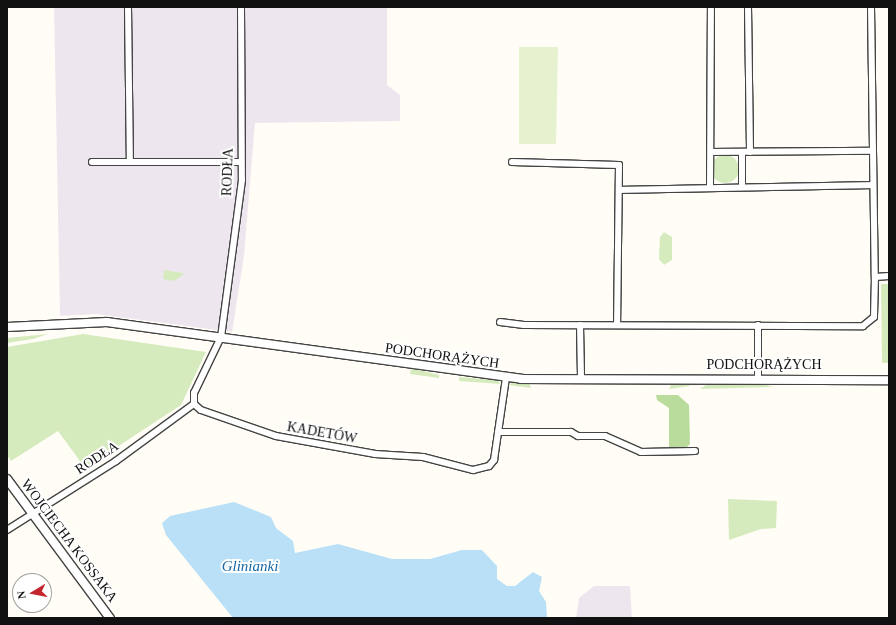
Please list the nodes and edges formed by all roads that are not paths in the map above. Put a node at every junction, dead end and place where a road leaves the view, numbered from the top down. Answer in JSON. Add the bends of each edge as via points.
{"nodes":[{"id":1,"x":128,"y":7,"type":"edge"},
{"id":2,"x":241,"y":7,"type":"edge"},
{"id":3,"x":712,"y":7,"type":"edge"},
{"id":4,"x":748,"y":7,"type":"edge"},
{"id":5,"x":871,"y":7,"type":"edge"},
{"id":6,"x":873,"y":151,"type":"junction"},
{"id":7,"x":711,"y":152,"type":"junction"},
{"id":8,"x":742,"y":152,"type":"junction"},
{"id":9,"x":750,"y":152,"type":"junction"},
{"id":10,"x":92,"y":162,"type":"dead end"},
{"id":11,"x":130,"y":162,"type":"junction"},
{"id":12,"x":241,"y":162,"type":"junction"},
{"id":13,"x":512,"y":162,"type":"dead end"},
{"id":14,"x":873,"y":185,"type":"junction"},
{"id":15,"x":710,"y":187,"type":"junction"},
{"id":16,"x":742,"y":187,"type":"junction"},
{"id":17,"x":619,"y":190,"type":"junction"},
{"id":18,"x":889,"y":276,"type":"edge"},
{"id":19,"x":875,"y":277,"type":"junction"},
{"id":20,"x":500,"y":322,"type":"dead end"},
{"id":21,"x":617,"y":324,"type":"junction"},
{"id":22,"x":580,"y":325,"type":"junction"},
{"id":23,"x":758,"y":325,"type":"junction"},
{"id":24,"x":7,"y":327,"type":"edge"},
{"id":25,"x":221,"y":336,"type":"junction"},
{"id":26,"x":889,"y":376,"type":"edge"},
{"id":27,"x":506,"y":378,"type":"junction"},
{"id":28,"x":758,"y":378,"type":"junction"},
{"id":29,"x":877,"y":378,"type":"junction"},
{"id":30,"x":581,"y":379,"type":"junction"},
{"id":31,"x":889,"y":380,"type":"edge"},
{"id":32,"x":194,"y":404,"type":"junction"},
{"id":33,"x":498,"y":432,"type":"junction"},
{"id":34,"x":695,"y":451,"type":"dead end"},
{"id":35,"x":7,"y":480,"type":"edge"},
{"id":36,"x":31,"y":514,"type":"junction"},
{"id":37,"x":7,"y":530,"type":"edge"},
{"id":38,"x":110,"y":618,"type":"edge"}],
"edges":[{"from":1,"to":11,"type":"street"},
{"from":2,"to":12,"type":"street","name":"RODŁA"},
{"from":3,"to":7,"type":"street"},
{"from":4,"to":9,"type":"street"},
{"from":5,"to":6,"type":"street"},
{"from":6,"to":9,"type":"street"},
{"from":6,"to":14,"type":"street"},
{"from":7,"to":8,"type":"street"},
{"from":7,"to":15,"type":"street"},
{"from":8,"to":9,"type":"street"},
{"from":8,"to":16,"type":"street"},
{"from":10,"to":11,"type":"street"},
{"from":11,"to":12,"type":"street"},
{"from":12,"to":25,"type":"street","name":"RODŁA"},
{"from":13,"to":17,"type":"street","via":[[619,165]]},
{"from":14,"to":16,"type":"street"},
{"from":14,"to":19,"type":"street"},
{"from":15,"to":16,"type":"street"},
{"from":15,"to":17,"type":"street"},
{"from":17,"to":21,"type":"street"},
{"from":18,"to":19,"type":"street"},
{"from":19,"to":23,"type":"street","via":[[874,317],[866,325]]},
{"from":20,"to":22,"type":"street"},
{"from":21,"to":22,"type":"street"},
{"from":21,"to":23,"type":"street"},
{"from":22,"to":30,"type":"street"},
{"from":23,"to":28,"type":"street"},
{"from":24,"to":25,"type":"street","name":"PODCHORĄŻYCH","via":[[96,321]]},
{"from":25,"to":27,"type":"street","name":"PODCHORĄŻYCH"},
{"from":25,"to":32,"type":"street","via":[[194,393]]},
{"from":26,"to":29,"type":"street","name":"PODCHORĄŻYCH"},
{"from":27,"to":30,"type":"street","name":"PODCHORĄŻYCH"},
{"from":27,"to":33,"type":"street","name":"KADETÓW"},
{"from":28,"to":29,"type":"street","name":"PODCHORĄŻYCH"},
{"from":28,"to":30,"type":"street","name":"PODCHORĄŻYCH"},
{"from":29,"to":31,"type":"street","name":"PODCHORĄŻYCH"},
{"from":32,"to":33,"type":"street","name":"KADETÓW","via":[[201,410],[276,436],[375,454],[423,457],[467,470],[492,463]]},
{"from":32,"to":36,"type":"street","name":"RODŁA","via":[[116,461]]},
{"from":33,"to":34,"type":"street","via":[[571,432],[578,436],[605,436],[641,452]]},
{"from":35,"to":36,"type":"street","name":"WOJCIECHA KOSSAKA"},
{"from":36,"to":37,"type":"street","name":"RODŁA"},
{"from":36,"to":38,"type":"street","name":"WOJCIECHA KOSSAKA"}]}
